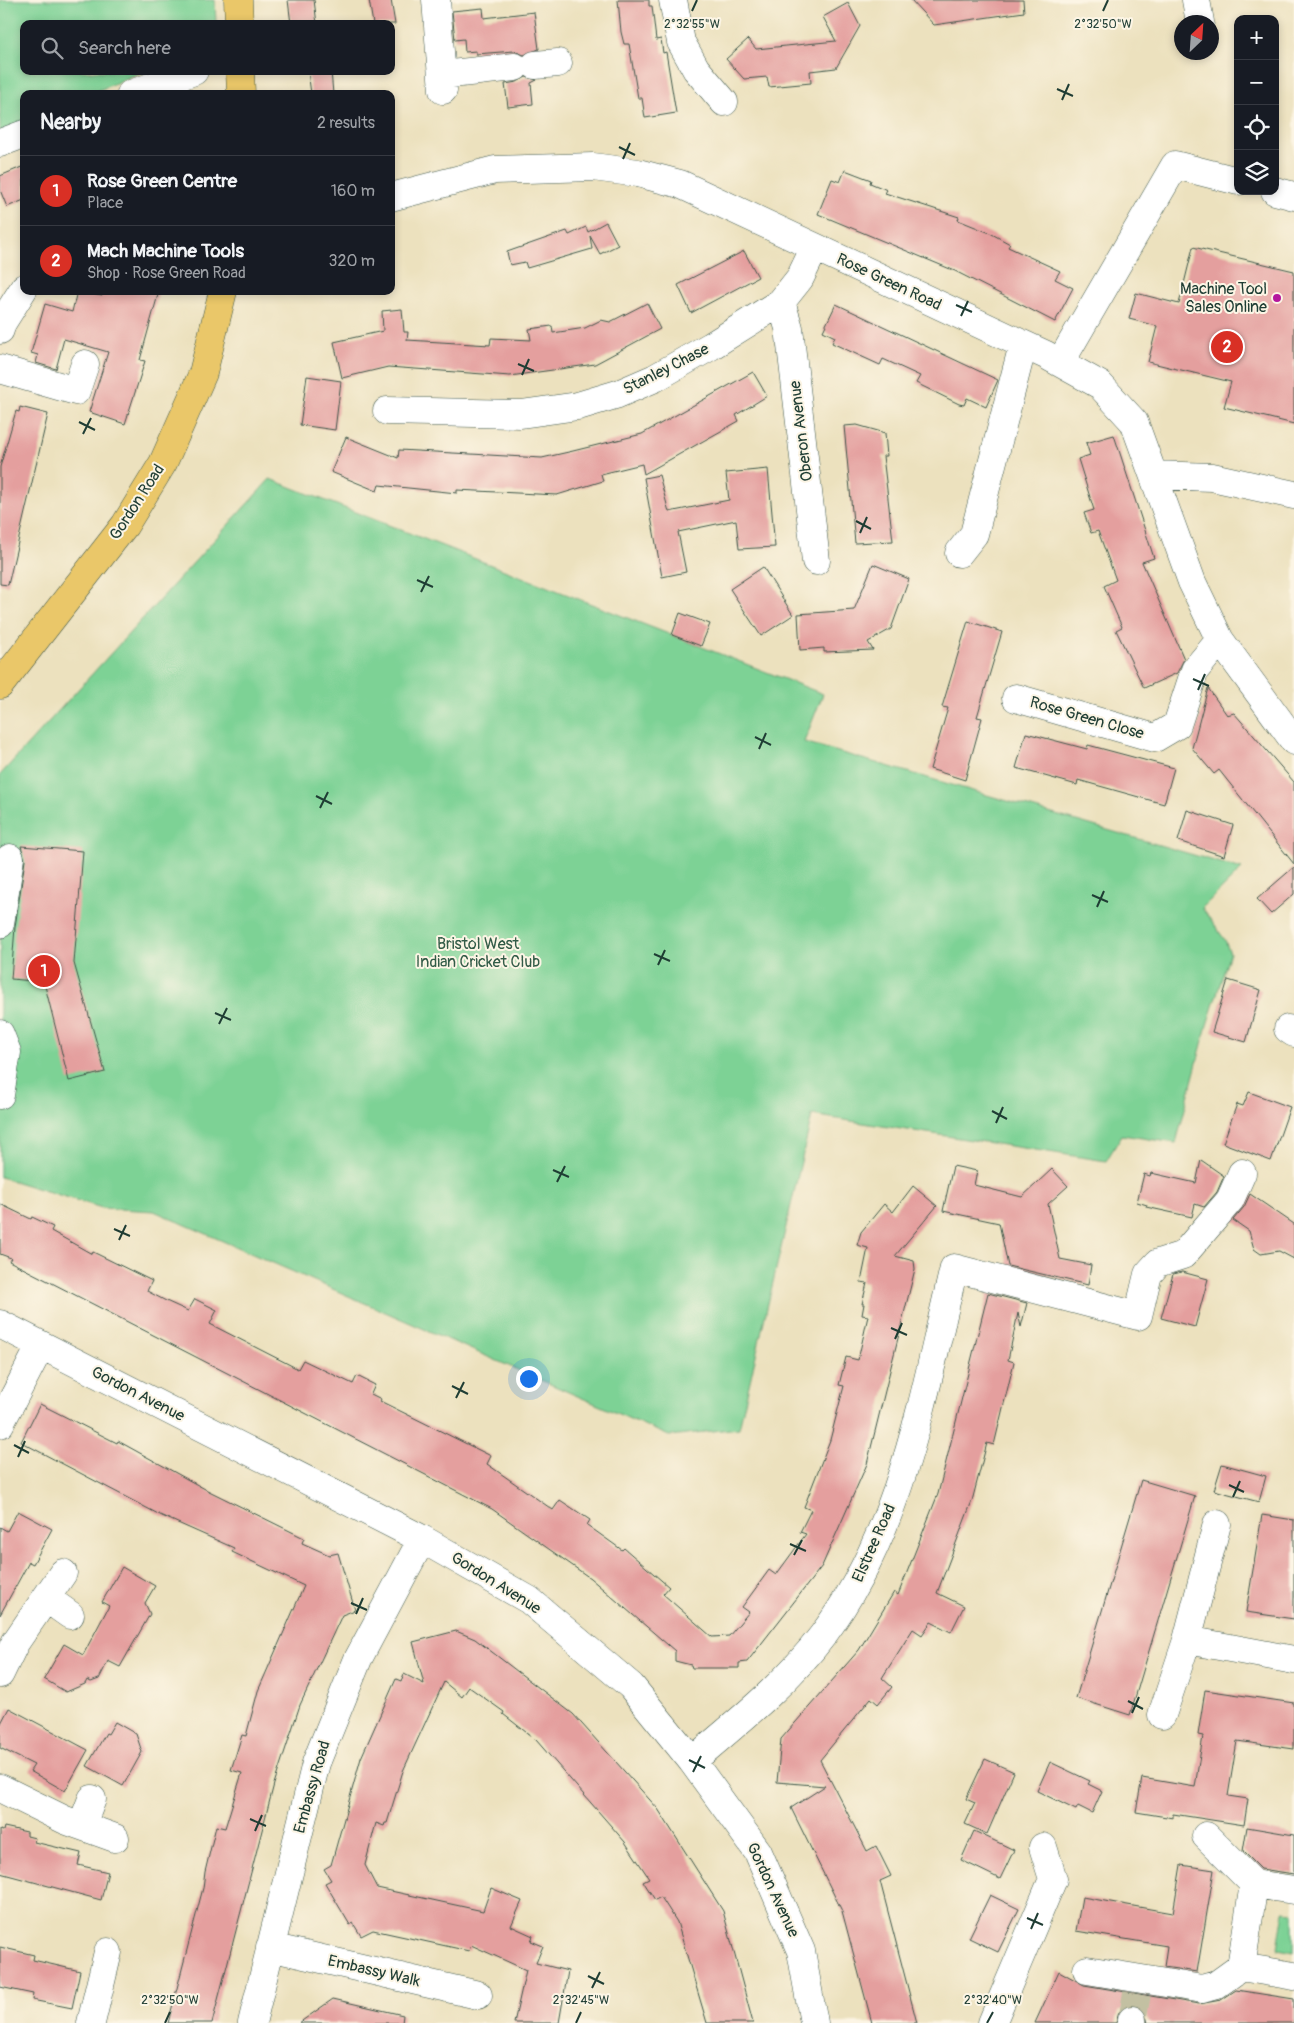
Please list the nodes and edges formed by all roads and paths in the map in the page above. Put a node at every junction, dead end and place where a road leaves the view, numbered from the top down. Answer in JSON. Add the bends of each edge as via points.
{"nodes":[{"id":1,"x":238,"y":0,"type":"edge"},
{"id":2,"x":436,"y":0,"type":"edge"},
{"id":3,"x":673,"y":0,"type":"edge"},
{"id":4,"x":1196,"y":0,"type":"edge"},
{"id":5,"x":1199,"y":15,"type":"edge"},
{"id":6,"x":239,"y":20,"type":"edge"},
{"id":7,"x":536,"y":65,"type":"dead end"},
{"id":8,"x":183,"y":75,"type":"edge"},
{"id":9,"x":240,"y":75,"type":"edge"},
{"id":10,"x":142,"y":90,"type":"edge"},
{"id":11,"x":242,"y":90,"type":"edge"},
{"id":12,"x":724,"y":102,"type":"dead end"},
{"id":13,"x":20,"y":136,"type":"edge"},
{"id":14,"x":0,"y":143,"type":"edge"},
{"id":15,"x":1234,"y":180,"type":"edge"},
{"id":16,"x":1279,"y":192,"type":"edge"},
{"id":17,"x":395,"y":196,"type":"edge"},
{"id":18,"x":1294,"y":196,"type":"edge"},
{"id":19,"x":815,"y":248,"type":"junction"},
{"id":20,"x":20,"y":294,"type":"edge"},
{"id":21,"x":223,"y":295,"type":"edge"},
{"id":22,"x":781,"y":302,"type":"junction"},
{"id":23,"x":0,"y":330,"type":"edge"},
{"id":24,"x":1023,"y":345,"type":"junction"},
{"id":25,"x":1060,"y":363,"type":"junction"},
{"id":26,"x":85,"y":364,"type":"dead end"},
{"id":27,"x":0,"y":369,"type":"edge"},
{"id":28,"x":387,"y":411,"type":"dead end"},
{"id":29,"x":1154,"y":475,"type":"junction"},
{"id":30,"x":1294,"y":496,"type":"edge"},
{"id":31,"x":959,"y":553,"type":"dead end"},
{"id":32,"x":816,"y":560,"type":"dead end"},
{"id":33,"x":1220,"y":640,"type":"junction"},
{"id":34,"x":0,"y":685,"type":"edge"},
{"id":35,"x":1016,"y":698,"type":"dead end"},
{"id":36,"x":1294,"y":741,"type":"edge"},
{"id":37,"x":10,"y":858,"type":"dead end"},
{"id":38,"x":0,"y":924,"type":"edge"},
{"id":39,"x":0,"y":1034,"type":"edge"},
{"id":40,"x":0,"y":1095,"type":"edge"},
{"id":41,"x":1242,"y":1173,"type":"dead end"},
{"id":42,"x":0,"y":1324,"type":"edge"},
{"id":43,"x":41,"y":1345,"type":"junction"},
{"id":44,"x":0,"y":1424,"type":"edge"},
{"id":45,"x":1217,"y":1524,"type":"dead end"},
{"id":46,"x":422,"y":1538,"type":"junction"},
{"id":47,"x":64,"y":1573,"type":"dead end"},
{"id":48,"x":46,"y":1598,"type":"junction"},
{"id":49,"x":70,"y":1615,"type":"dead end"},
{"id":50,"x":1187,"y":1640,"type":"junction"},
{"id":51,"x":1294,"y":1660,"type":"edge"},
{"id":52,"x":0,"y":1674,"type":"edge"},
{"id":53,"x":1162,"y":1715,"type":"dead end"},
{"id":54,"x":692,"y":1761,"type":"junction"},
{"id":55,"x":0,"y":1788,"type":"edge"},
{"id":56,"x":92,"y":1799,"type":"dead end"},
{"id":57,"x":82,"y":1825,"type":"junction"},
{"id":58,"x":1206,"y":1836,"type":"dead end"},
{"id":59,"x":115,"y":1838,"type":"dead end"},
{"id":60,"x":1043,"y":1847,"type":"dead end"},
{"id":61,"x":1254,"y":1884,"type":"junction"},
{"id":62,"x":1294,"y":1890,"type":"edge"},
{"id":63,"x":270,"y":1947,"type":"junction"},
{"id":64,"x":108,"y":1952,"type":"dead end"},
{"id":65,"x":1240,"y":1967,"type":"junction"},
{"id":66,"x":1087,"y":1970,"type":"dead end"},
{"id":67,"x":1294,"y":1976,"type":"edge"},
{"id":68,"x":478,"y":1995,"type":"dead end"},
{"id":69,"x":1135,"y":2004,"type":"edge"},
{"id":70,"x":91,"y":2023,"type":"edge"},
{"id":71,"x":252,"y":2023,"type":"edge"},
{"id":72,"x":814,"y":2023,"type":"edge"},
{"id":73,"x":992,"y":2023,"type":"edge"}],
"edges":[{"from":1,"to":6,"type":"main road"},
{"from":2,"to":7,"type":"street","via":[[442,83]]},
{"from":3,"to":12,"type":"street","via":[[681,42],[696,69]]},
{"from":4,"to":5,"type":"street"},
{"from":8,"to":10,"type":"street"},
{"from":9,"to":11,"type":"main road"},
{"from":13,"to":14,"type":"street"},
{"from":15,"to":25,"type":"street","via":[[1175,165]]},
{"from":16,"to":18,"type":"street"},
{"from":17,"to":19,"type":"street","name":"Rose Green Road","via":[[494,170],[594,167],[638,173],[680,184]]},
{"from":19,"to":22,"type":"street","name":"Stanley Chase","via":[[800,278]]},
{"from":19,"to":24,"type":"street","name":"Rose Green Road"},
{"from":20,"to":23,"type":"street"},
{"from":21,"to":34,"type":"main road","name":"Gordon Road","via":[[202,373],[163,464],[125,525]]},
{"from":22,"to":28,"type":"street","name":"Stanley Chase","via":[[655,378],[578,406],[522,414]]},
{"from":22,"to":32,"type":"street","name":"Oberon Avenue","via":[[789,328]]},
{"from":24,"to":25,"type":"street","name":"Rose Green Road"},
{"from":24,"to":31,"type":"street","via":[[974,534]]},
{"from":25,"to":29,"type":"street","name":"Rose Green Road","via":[[1100,385],[1134,422]]},
{"from":26,"to":27,"type":"street","via":[[76,391]]},
{"from":29,"to":30,"type":"street","via":[[1212,477]]},
{"from":29,"to":33,"type":"street","name":"Rose Green Road","via":[[1192,582]]},
{"from":33,"to":35,"type":"street","name":"Rose Green Close","via":[[1195,670],[1176,725],[1155,738]]},
{"from":33,"to":36,"type":"street","name":"Rose Green Road"},
{"from":37,"to":38,"type":"street"},
{"from":39,"to":40,"type":"street","via":[[7,1052]]},
{"from":41,"to":54,"type":"street","name":"Elstree Road","via":[[1230,1200],[1183,1254],[1158,1263],[1148,1274],[1138,1316],[954,1268],[904,1475],[860,1578],[822,1636],[799,1664]]},
{"from":42,"to":43,"type":"street","name":"Gordon Avenue"},
{"from":43,"to":44,"type":"street"},
{"from":43,"to":46,"type":"street","name":"Gordon Avenue"},
{"from":45,"to":50,"type":"street"},
{"from":46,"to":54,"type":"street","name":"Gordon Avenue","via":[[529,1600],[631,1686]]},
{"from":46,"to":63,"type":"street","name":"Embassy Road","via":[[358,1659],[316,1763]]},
{"from":47,"to":48,"type":"street"},
{"from":48,"to":49,"type":"street"},
{"from":48,"to":52,"type":"street","via":[[15,1643]]},
{"from":50,"to":51,"type":"street"},
{"from":50,"to":53,"type":"street"},
{"from":54,"to":72,"type":"street","name":"Gordon Avenue","via":[[758,1852],[801,1951]]},
{"from":55,"to":57,"type":"street"},
{"from":56,"to":57,"type":"street"},
{"from":57,"to":59,"type":"street"},
{"from":58,"to":61,"type":"street"},
{"from":60,"to":73,"type":"street","via":[[1053,1879]]},
{"from":61,"to":62,"type":"street"},
{"from":61,"to":65,"type":"street"},
{"from":63,"to":68,"type":"street","name":"Embassy Walk"},
{"from":63,"to":71,"type":"street","name":"Embassy Road"},
{"from":64,"to":70,"type":"street"},
{"from":65,"to":67,"type":"street"},
{"from":65,"to":69,"type":"street","via":[[1206,1989]]},
{"from":66,"to":69,"type":"street"}]}
